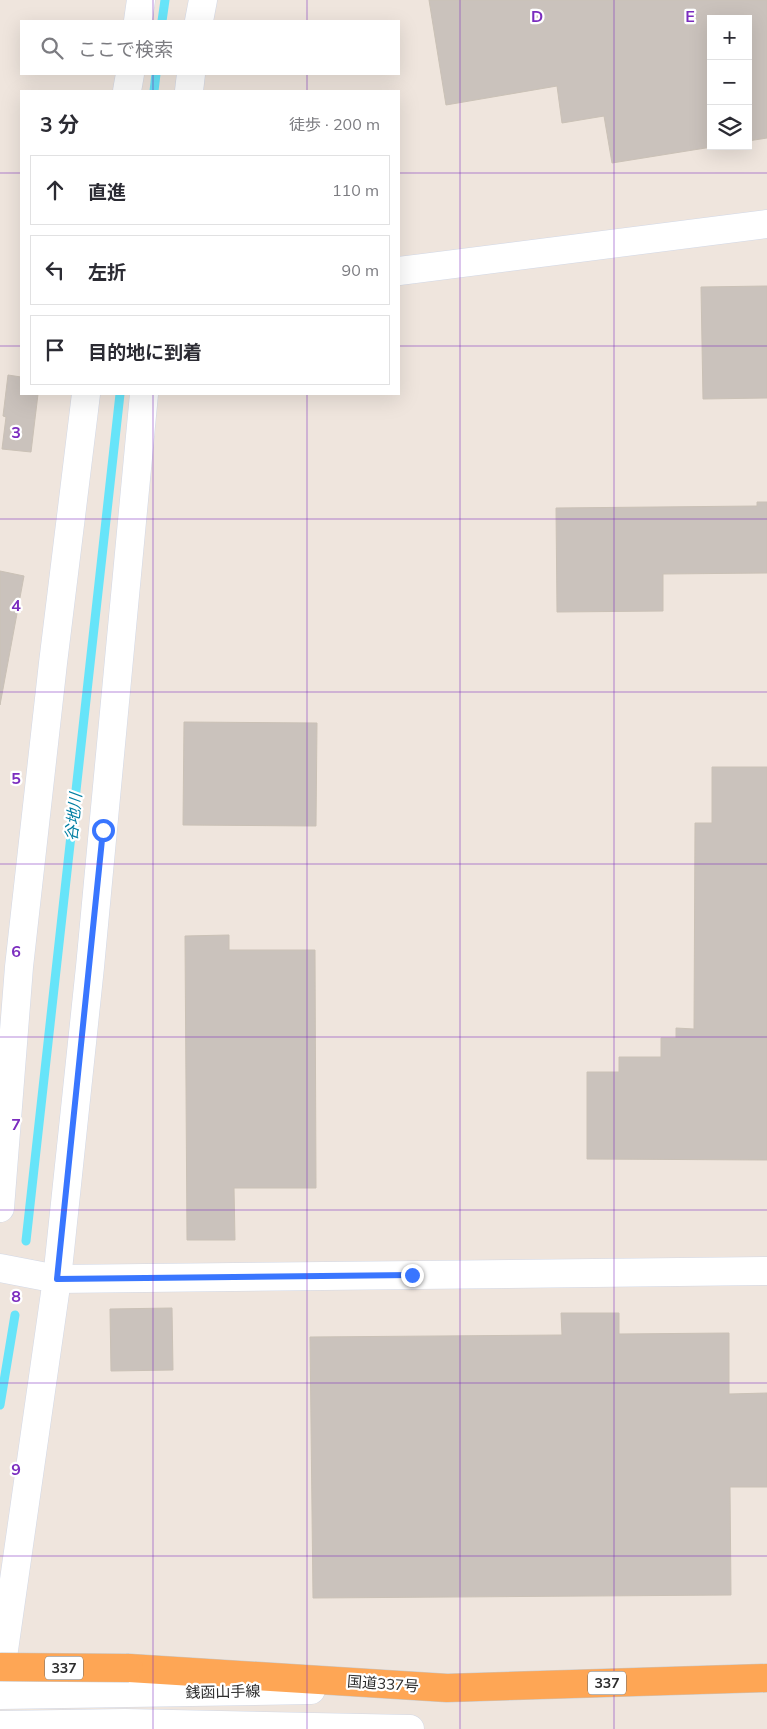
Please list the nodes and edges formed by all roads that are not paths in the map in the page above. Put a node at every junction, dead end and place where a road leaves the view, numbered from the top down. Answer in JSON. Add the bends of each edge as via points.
{"nodes":[{"id":1,"x":141,"y":0,"type":"edge"},
{"id":2,"x":203,"y":0,"type":"edge"},
{"id":3,"x":138,"y":20,"type":"edge"},
{"id":4,"x":199,"y":20,"type":"edge"},
{"id":5,"x":130,"y":75,"type":"edge"},
{"id":6,"x":191,"y":75,"type":"edge"},
{"id":7,"x":127,"y":90,"type":"edge"},
{"id":8,"x":188,"y":90,"type":"edge"},
{"id":9,"x":767,"y":224,"type":"edge"},
{"id":10,"x":400,"y":270,"type":"edge"},
{"id":11,"x":86,"y":395,"type":"edge"},
{"id":12,"x":144,"y":395,"type":"edge"},
{"id":13,"x":0,"y":1208,"type":"edge"},
{"id":14,"x":0,"y":1268,"type":"edge"},
{"id":15,"x":767,"y":1271,"type":"edge"},
{"id":16,"x":57,"y":1279,"type":"junction"},
{"id":17,"x":0,"y":1668,"type":"edge"},
{"id":18,"x":0,"y":1678,"type":"edge"},
{"id":19,"x":767,"y":1678,"type":"edge"},
{"id":20,"x":129,"y":1680,"type":"junction"},
{"id":21,"x":0,"y":1695,"type":"edge"},
{"id":22,"x":0,"y":1725,"type":"edge"},
{"id":23,"x":410,"y":1729,"type":"edge"}],
"edges":[{"from":1,"to":3,"type":"street"},
{"from":2,"to":4,"type":"street"},
{"from":5,"to":7,"type":"street"},
{"from":6,"to":8,"type":"street"},
{"from":9,"to":10,"type":"street"},
{"from":11,"to":13,"type":"street","via":[[19,967]]},
{"from":12,"to":16,"type":"street"},
{"from":14,"to":16,"type":"street"},
{"from":15,"to":16,"type":"street"},
{"from":16,"to":18,"type":"street"},
{"from":17,"to":20,"type":"highway","name":"国道337号","number":"337","bridge":true},
{"from":19,"to":20,"type":"highway","name":"国道337号","number":"337","via":[[447,1688]]},
{"from":20,"to":21,"type":"street"},
{"from":22,"to":23,"type":"street","via":[[125,1723]]}]}
